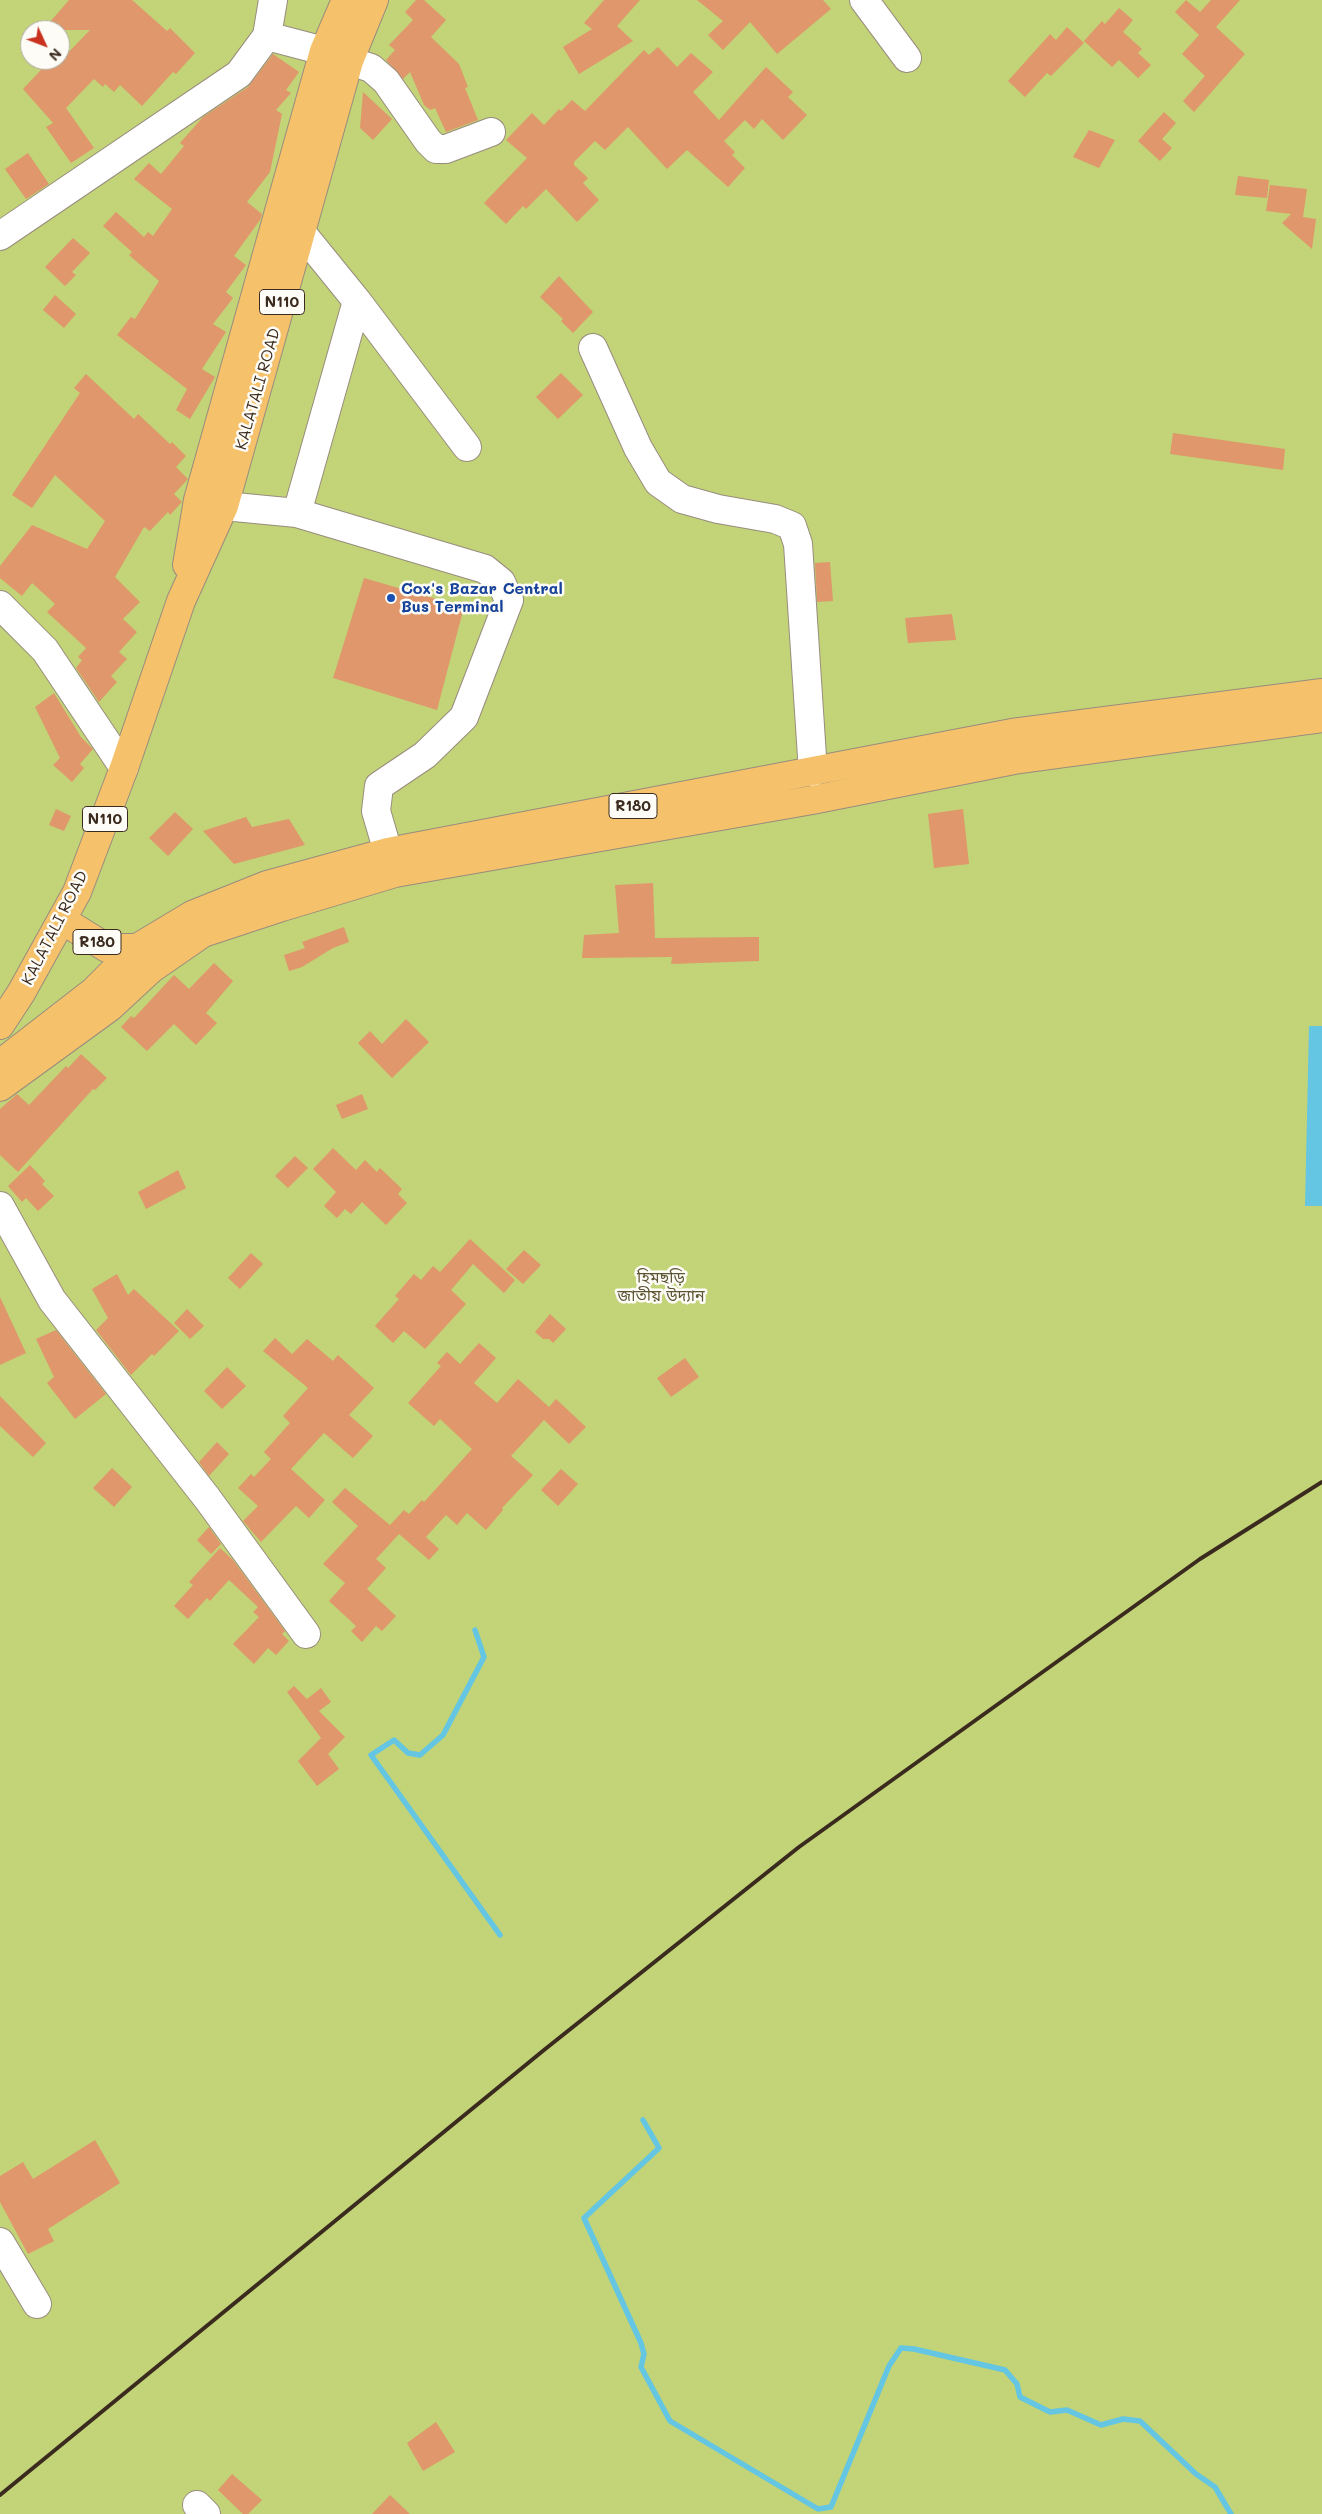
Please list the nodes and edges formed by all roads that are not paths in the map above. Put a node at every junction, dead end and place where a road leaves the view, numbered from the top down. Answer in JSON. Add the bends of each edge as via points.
{"nodes":[{"id":1,"x":273,"y":0,"type":"edge"},
{"id":2,"x":346,"y":0,"type":"edge"},
{"id":3,"x":374,"y":0,"type":"edge"},
{"id":4,"x":864,"y":0,"type":"edge"},
{"id":5,"x":267,"y":36,"type":"junction"},
{"id":6,"x":324,"y":51,"type":"junction"},
{"id":7,"x":907,"y":58,"type":"dead end"},
{"id":8,"x":349,"y":61,"type":"junction"},
{"id":9,"x":491,"y":132,"type":"dead end"},
{"id":10,"x":281,"y":208,"type":"junction"},
{"id":11,"x":302,"y":233,"type":"junction"},
{"id":12,"x":0,"y":236,"type":"edge"},
{"id":13,"x":357,"y":301,"type":"junction"},
{"id":14,"x":594,"y":348,"type":"dead end"},
{"id":15,"x":467,"y":447,"type":"dead end"},
{"id":16,"x":198,"y":500,"type":"junction"},
{"id":17,"x":224,"y":506,"type":"junction"},
{"id":18,"x":297,"y":512,"type":"junction"},
{"id":19,"x":181,"y":601,"type":"junction"},
{"id":20,"x":0,"y":605,"type":"edge"},
{"id":21,"x":1322,"y":693,"type":"edge"},
{"id":22,"x":1322,"y":718,"type":"edge"},
{"id":23,"x":124,"y":768,"type":"junction"},
{"id":24,"x":813,"y":772,"type":"junction"},
{"id":25,"x":388,"y":852,"type":"junction"},
{"id":26,"x":62,"y":920,"type":"junction"},
{"id":27,"x":137,"y":948,"type":"junction"},
{"id":28,"x":0,"y":1024,"type":"edge"},
{"id":29,"x":0,"y":1064,"type":"edge"},
{"id":30,"x":0,"y":1087,"type":"edge"},
{"id":31,"x":0,"y":1206,"type":"edge"},
{"id":32,"x":306,"y":1634,"type":"dead end"},
{"id":33,"x":0,"y":2242,"type":"edge"},
{"id":34,"x":38,"y":2304,"type":"dead end"}],
"edges":[{"from":1,"to":5,"type":"street"},
{"from":2,"to":6,"type":"main road","name":"KALATALI ROAD","number":"N110"},
{"from":3,"to":8,"type":"main road","name":"KALATALI ROAD","number":"N110"},
{"from":4,"to":7,"type":"street"},
{"from":5,"to":6,"type":"street"},
{"from":5,"to":12,"type":"street","via":[[239,74]]},
{"from":6,"to":10,"type":"main road","name":"KALATALI ROAD","number":"N110"},
{"from":8,"to":9,"type":"street","via":[[371,68],[386,81],[436,149],[446,149]]},
{"from":8,"to":11,"type":"main road","name":"KALATALI ROAD","number":"N110"},
{"from":10,"to":11,"type":"street"},
{"from":10,"to":16,"type":"main road","name":"KALATALI ROAD","number":"N110"},
{"from":11,"to":13,"type":"street"},
{"from":11,"to":17,"type":"main road","name":"KALATALI ROAD","number":"N110"},
{"from":13,"to":15,"type":"street"},
{"from":13,"to":18,"type":"street"},
{"from":14,"to":24,"type":"street","via":[[638,448],[658,482],[682,499],[775,519],[792,526],[798,544]]},
{"from":16,"to":17,"type":"street"},
{"from":16,"to":19,"type":"main road","name":"KALATALI ROAD","number":"N110"},
{"from":17,"to":18,"type":"street"},
{"from":17,"to":19,"type":"main road","name":"KALATALI ROAD","number":"N110"},
{"from":18,"to":25,"type":"street","via":[[485,568],[501,582],[508,600],[464,717],[425,755],[379,786],[376,811]]},
{"from":19,"to":23,"type":"main road","name":"KALATALI ROAD","number":"N110"},
{"from":20,"to":23,"type":"street","via":[[45,650]]},
{"from":21,"to":24,"type":"main road","number":"R180","via":[[1012,733]]},
{"from":22,"to":30,"type":"main road","number":"R180","via":[[1014,760],[812,800],[395,873],[203,933],[151,970],[110,1007]]},
{"from":23,"to":26,"type":"main road","name":"KALATALI ROAD","number":"N110","via":[[77,892]]},
{"from":24,"to":25,"type":"main road","number":"R180"},
{"from":25,"to":27,"type":"main road","number":"R180","via":[[267,885],[192,915]]},
{"from":26,"to":27,"type":"main road","number":"R180","via":[[107,948]]},
{"from":26,"to":28,"type":"main road","name":"KALATALI ROAD","number":"N110"},
{"from":27,"to":29,"type":"main road","number":"R180","via":[[94,991]]},
{"from":31,"to":32,"type":"street","via":[[52,1300],[207,1498]]},
{"from":33,"to":34,"type":"street"}]}
